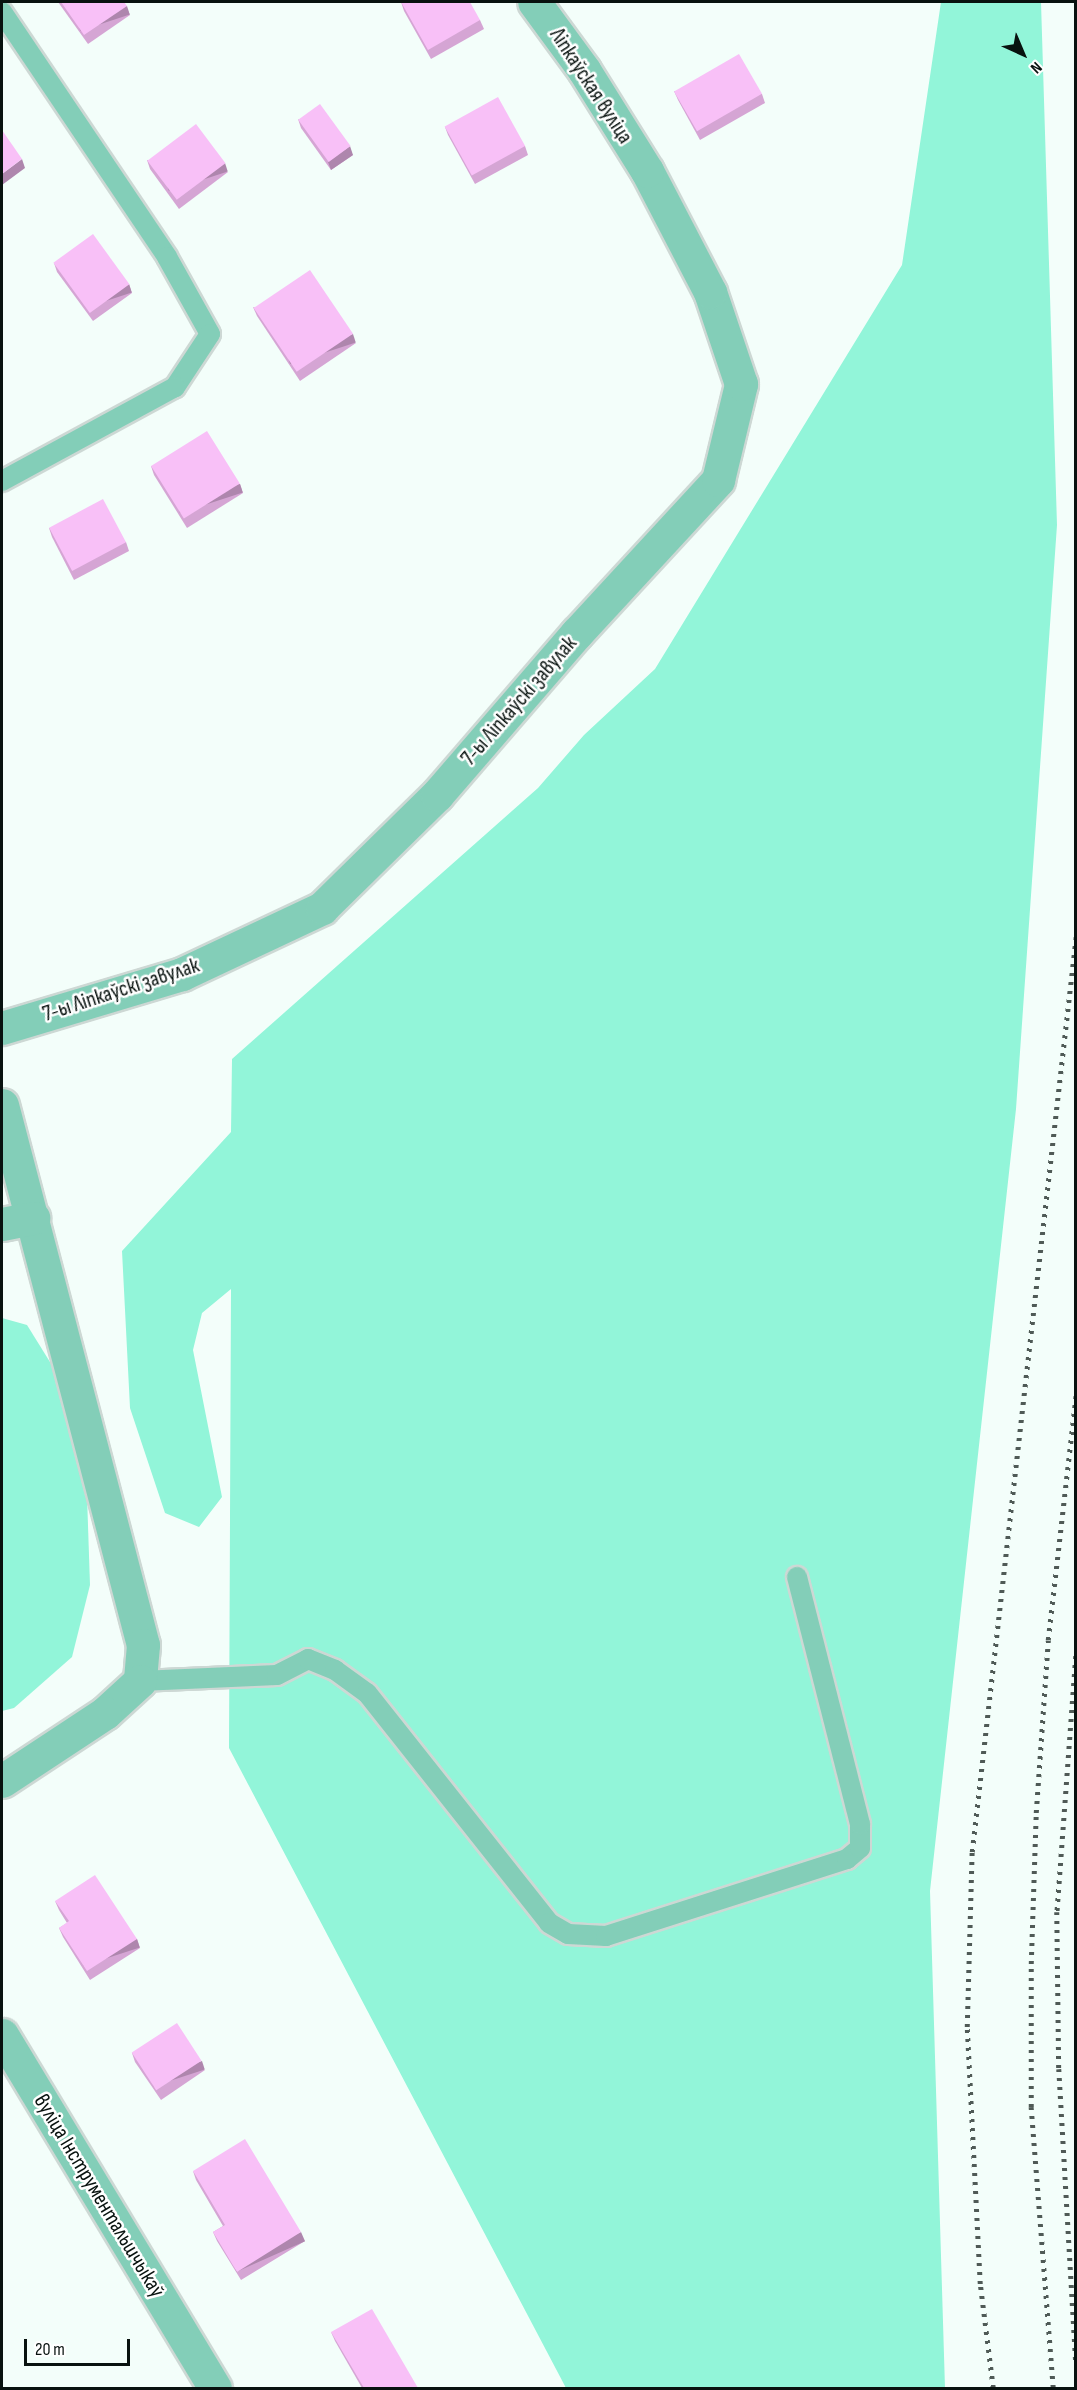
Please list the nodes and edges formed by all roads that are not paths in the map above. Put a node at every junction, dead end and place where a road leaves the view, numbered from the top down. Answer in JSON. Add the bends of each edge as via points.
{"nodes":[{"id":1,"x":534,"y":2,"type":"edge"},
{"id":2,"x":2,"y":12,"type":"edge"},
{"id":3,"x":647,"y":171,"type":"joint"},
{"id":4,"x":2,"y":481,"type":"edge"},
{"id":5,"x":2,"y":1028,"type":"edge"},
{"id":6,"x":2,"y":1105,"type":"edge"},
{"id":7,"x":33,"y":1218,"type":"junction"},
{"id":8,"x":2,"y":1224,"type":"edge"},
{"id":9,"x":797,"y":1577,"type":"dead end"},
{"id":10,"x":140,"y":1681,"type":"junction"},
{"id":11,"x":2,"y":1781,"type":"edge"},
{"id":12,"x":2,"y":2034,"type":"edge"},
{"id":13,"x":214,"y":2388,"type":"edge"}],
"edges":[{"from":1,"to":3,"type":"street","name":"Ліпкаўская вуліца","via":[[584,70]]},
{"from":2,"to":4,"type":"lane","via":[[167,257],[210,334],[175,387]]},
{"from":3,"to":5,"type":"street","name":"7-ы Ліпкаўскі завулак","via":[[711,292],[741,384],[718,480],[576,633],[437,795],[322,908],[182,974]]},
{"from":6,"to":7,"type":"street"},
{"from":7,"to":8,"type":"street"},
{"from":7,"to":10,"type":"street","via":[[143,1645]]},
{"from":9,"to":10,"type":"lane","via":[[860,1824],[860,1848],[847,1859],[606,1935],[568,1934],[549,1923],[367,1693],[335,1670],[308,1659],[277,1675]]},
{"from":10,"to":11,"type":"street","via":[[105,1713]]},
{"from":12,"to":13,"type":"street","name":"вуліца Інструментальшчыкаў"}]}
